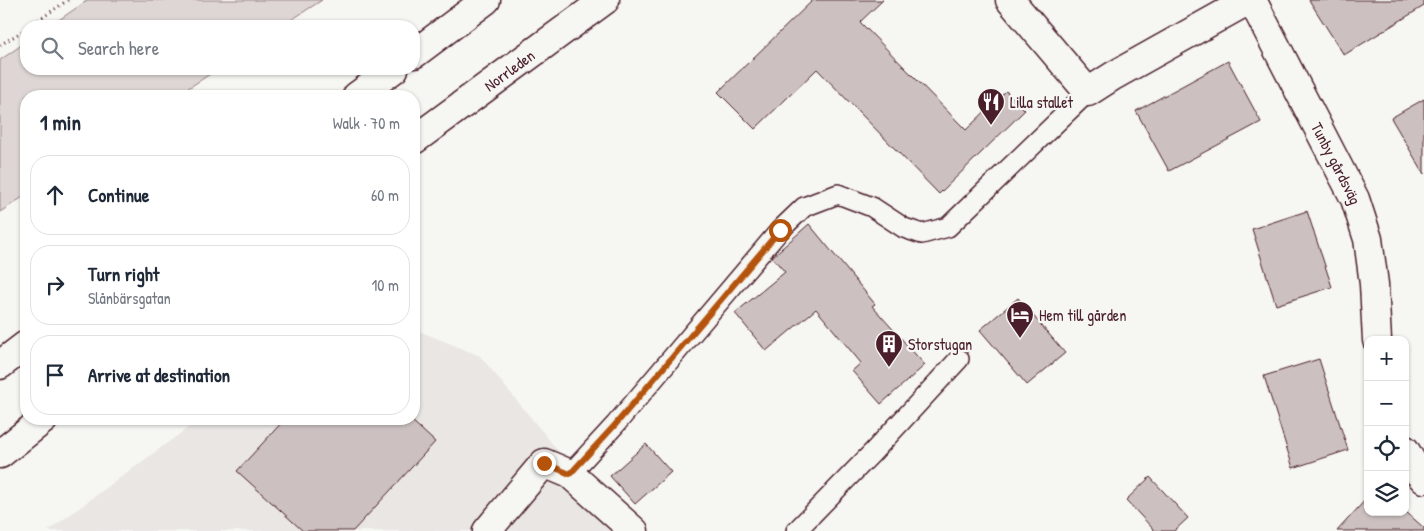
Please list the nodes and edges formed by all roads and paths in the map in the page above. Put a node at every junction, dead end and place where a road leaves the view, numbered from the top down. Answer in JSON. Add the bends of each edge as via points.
{"nodes":[{"id":1,"x":68,"y":0,"type":"edge"},
{"id":2,"x":486,"y":0,"type":"edge"},
{"id":3,"x":605,"y":0,"type":"edge"},
{"id":4,"x":1010,"y":0,"type":"edge"},
{"id":5,"x":1250,"y":0,"type":"edge"},
{"id":6,"x":39,"y":20,"type":"edge"},
{"id":7,"x":20,"y":33,"type":"edge"},
{"id":8,"x":0,"y":45,"type":"edge"},
{"id":9,"x":420,"y":50,"type":"edge"},
{"id":10,"x":386,"y":75,"type":"edge"},
{"id":11,"x":365,"y":90,"type":"edge"},
{"id":12,"x":1088,"y":92,"type":"junction"},
{"id":13,"x":420,"y":136,"type":"edge"},
{"id":14,"x":1377,"y":336,"type":"edge"},
{"id":15,"x":20,"y":350,"type":"edge"},
{"id":16,"x":959,"y":359,"type":"dead end"},
{"id":17,"x":0,"y":365,"type":"edge"},
{"id":18,"x":36,"y":425,"type":"edge"},
{"id":19,"x":0,"y":454,"type":"edge"},
{"id":20,"x":1409,"y":457,"type":"edge"},
{"id":21,"x":570,"y":474,"type":"junction"},
{"id":22,"x":1424,"y":480,"type":"edge"},
{"id":23,"x":487,"y":531,"type":"edge"},
{"id":24,"x":634,"y":531,"type":"edge"},
{"id":25,"x":796,"y":531,"type":"edge"}],
"edges":[{"from":1,"to":6,"type":"path"},
{"from":2,"to":9,"type":"street"},
{"from":3,"to":13,"type":"street","name":"Norrleden"},
{"from":4,"to":12,"type":"street"},
{"from":5,"to":12,"type":"street","name":"Tunby gårdsväg"},
{"from":5,"to":14,"type":"street","name":"Tunby gårdsväg","via":[[1355,199],[1368,239]]},
{"from":7,"to":8,"type":"path"},
{"from":10,"to":11,"type":"street"},
{"from":12,"to":21,"type":"lane","via":[[948,227],[922,234],[904,228],[872,207],[838,194],[804,207],[780,230]]},
{"from":15,"to":17,"type":"street"},
{"from":16,"to":25,"type":"lane"},
{"from":18,"to":19,"type":"street"},
{"from":20,"to":22,"type":"street"},
{"from":21,"to":23,"type":"street","via":[[544,463]]},
{"from":21,"to":24,"type":"street"}]}
